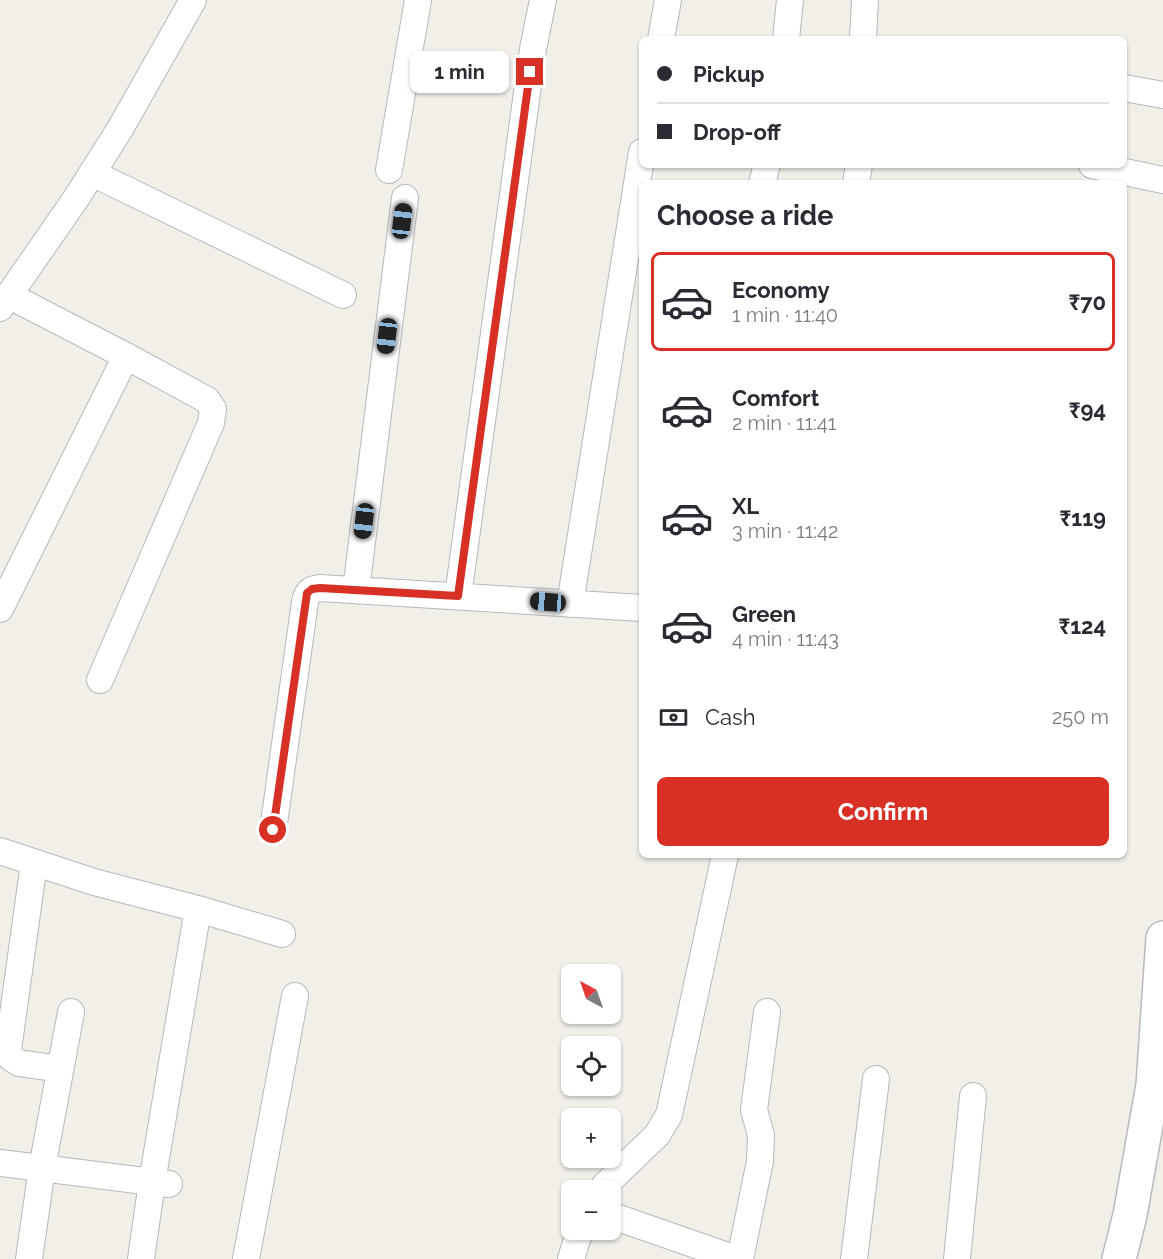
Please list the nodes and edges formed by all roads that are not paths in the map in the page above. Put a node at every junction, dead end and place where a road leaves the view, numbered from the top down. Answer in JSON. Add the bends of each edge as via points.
{"nodes":[{"id":1,"x":193,"y":0,"type":"edge"},
{"id":2,"x":418,"y":0,"type":"edge"},
{"id":3,"x":543,"y":0,"type":"edge"},
{"id":4,"x":668,"y":0,"type":"edge"},
{"id":5,"x":790,"y":0,"type":"edge"},
{"id":6,"x":865,"y":0,"type":"edge"},
{"id":7,"x":662,"y":36,"type":"edge"},
{"id":8,"x":786,"y":36,"type":"edge"},
{"id":9,"x":863,"y":36,"type":"edge"},
{"id":10,"x":1127,"y":89,"type":"edge"},
{"id":11,"x":1163,"y":95,"type":"edge"},
{"id":12,"x":639,"y":168,"type":"edge"},
{"id":13,"x":1106,"y":168,"type":"edge"},
{"id":14,"x":389,"y":170,"type":"dead end"},
{"id":15,"x":92,"y":173,"type":"junction"},
{"id":16,"x":1163,"y":180,"type":"edge"},
{"id":17,"x":405,"y":198,"type":"dead end"},
{"id":18,"x":343,"y":295,"type":"dead end"},
{"id":19,"x":4,"y":301,"type":"edge"},
{"id":20,"x":126,"y":356,"type":"junction"},
{"id":21,"x":356,"y":590,"type":"junction"},
{"id":22,"x":458,"y":596,"type":"junction"},
{"id":23,"x":570,"y":604,"type":"junction"},
{"id":24,"x":639,"y":608,"type":"edge"},
{"id":25,"x":0,"y":609,"type":"edge"},
{"id":26,"x":100,"y":680,"type":"dead end"},
{"id":27,"x":273,"y":830,"type":"dead end"},
{"id":28,"x":0,"y":851,"type":"edge"},
{"id":29,"x":724,"y":858,"type":"edge"},
{"id":30,"x":34,"y":863,"type":"junction"},
{"id":31,"x":198,"y":909,"type":"junction"},
{"id":32,"x":282,"y":934,"type":"dead end"},
{"id":33,"x":1163,"y":938,"type":"edge"},
{"id":34,"x":296,"y":996,"type":"dead end"},
{"id":35,"x":71,"y":1012,"type":"dead end"},
{"id":36,"x":767,"y":1012,"type":"dead end"},
{"id":37,"x":60,"y":1069,"type":"junction"},
{"id":38,"x":876,"y":1078,"type":"dead end"},
{"id":39,"x":973,"y":1096,"type":"dead end"},
{"id":40,"x":0,"y":1163,"type":"edge"},
{"id":41,"x":42,"y":1168,"type":"junction"},
{"id":42,"x":610,"y":1180,"type":"edge"},
{"id":43,"x":161,"y":1183,"type":"junction"},
{"id":44,"x":621,"y":1219,"type":"edge"},
{"id":45,"x":577,"y":1240,"type":"edge"},
{"id":46,"x":28,"y":1259,"type":"edge"},
{"id":47,"x":141,"y":1259,"type":"edge"},
{"id":48,"x":246,"y":1259,"type":"edge"},
{"id":49,"x":571,"y":1259,"type":"edge"},
{"id":50,"x":738,"y":1259,"type":"edge"},
{"id":51,"x":854,"y":1259,"type":"edge"},
{"id":52,"x":957,"y":1259,"type":"edge"},
{"id":53,"x":1119,"y":1259,"type":"edge"}],
"edges":[{"from":1,"to":15,"type":"street"},
{"from":2,"to":14,"type":"street"},
{"from":3,"to":22,"type":"street","via":[[531,61]]},
{"from":4,"to":7,"type":"street"},
{"from":5,"to":8,"type":"street"},
{"from":6,"to":9,"type":"street"},
{"from":10,"to":11,"type":"street"},
{"from":12,"to":23,"type":"street"},
{"from":13,"to":16,"type":"street"},
{"from":15,"to":18,"type":"street"},
{"from":15,"to":19,"type":"street"},
{"from":17,"to":21,"type":"street"},
{"from":19,"to":20,"type":"street"},
{"from":20,"to":25,"type":"street"},
{"from":20,"to":26,"type":"street","via":[[207,400],[213,410],[211,423]]},
{"from":21,"to":22,"type":"street"},
{"from":21,"to":27,"type":"street","via":[[320,588],[307,593]]},
{"from":22,"to":23,"type":"street"},
{"from":23,"to":24,"type":"street"},
{"from":28,"to":30,"type":"street"},
{"from":29,"to":42,"type":"street","via":[[669,1116],[657,1135]]},
{"from":30,"to":31,"type":"street"},
{"from":30,"to":37,"type":"street","via":[[8,1050],[10,1058],[19,1063]]},
{"from":31,"to":32,"type":"street"},
{"from":31,"to":43,"type":"street"},
{"from":33,"to":53,"type":"street","via":[[1153,1085]]},
{"from":34,"to":48,"type":"street"},
{"from":35,"to":37,"type":"street"},
{"from":36,"to":50,"type":"street","via":[[754,1110],[761,1135],[760,1161]]},
{"from":37,"to":41,"type":"street"},
{"from":38,"to":51,"type":"street"},
{"from":39,"to":52,"type":"street"},
{"from":40,"to":41,"type":"street"},
{"from":41,"to":43,"type":"street"},
{"from":41,"to":46,"type":"street"},
{"from":43,"to":47,"type":"street"},
{"from":44,"to":50,"type":"street"},
{"from":45,"to":49,"type":"street"}]}
